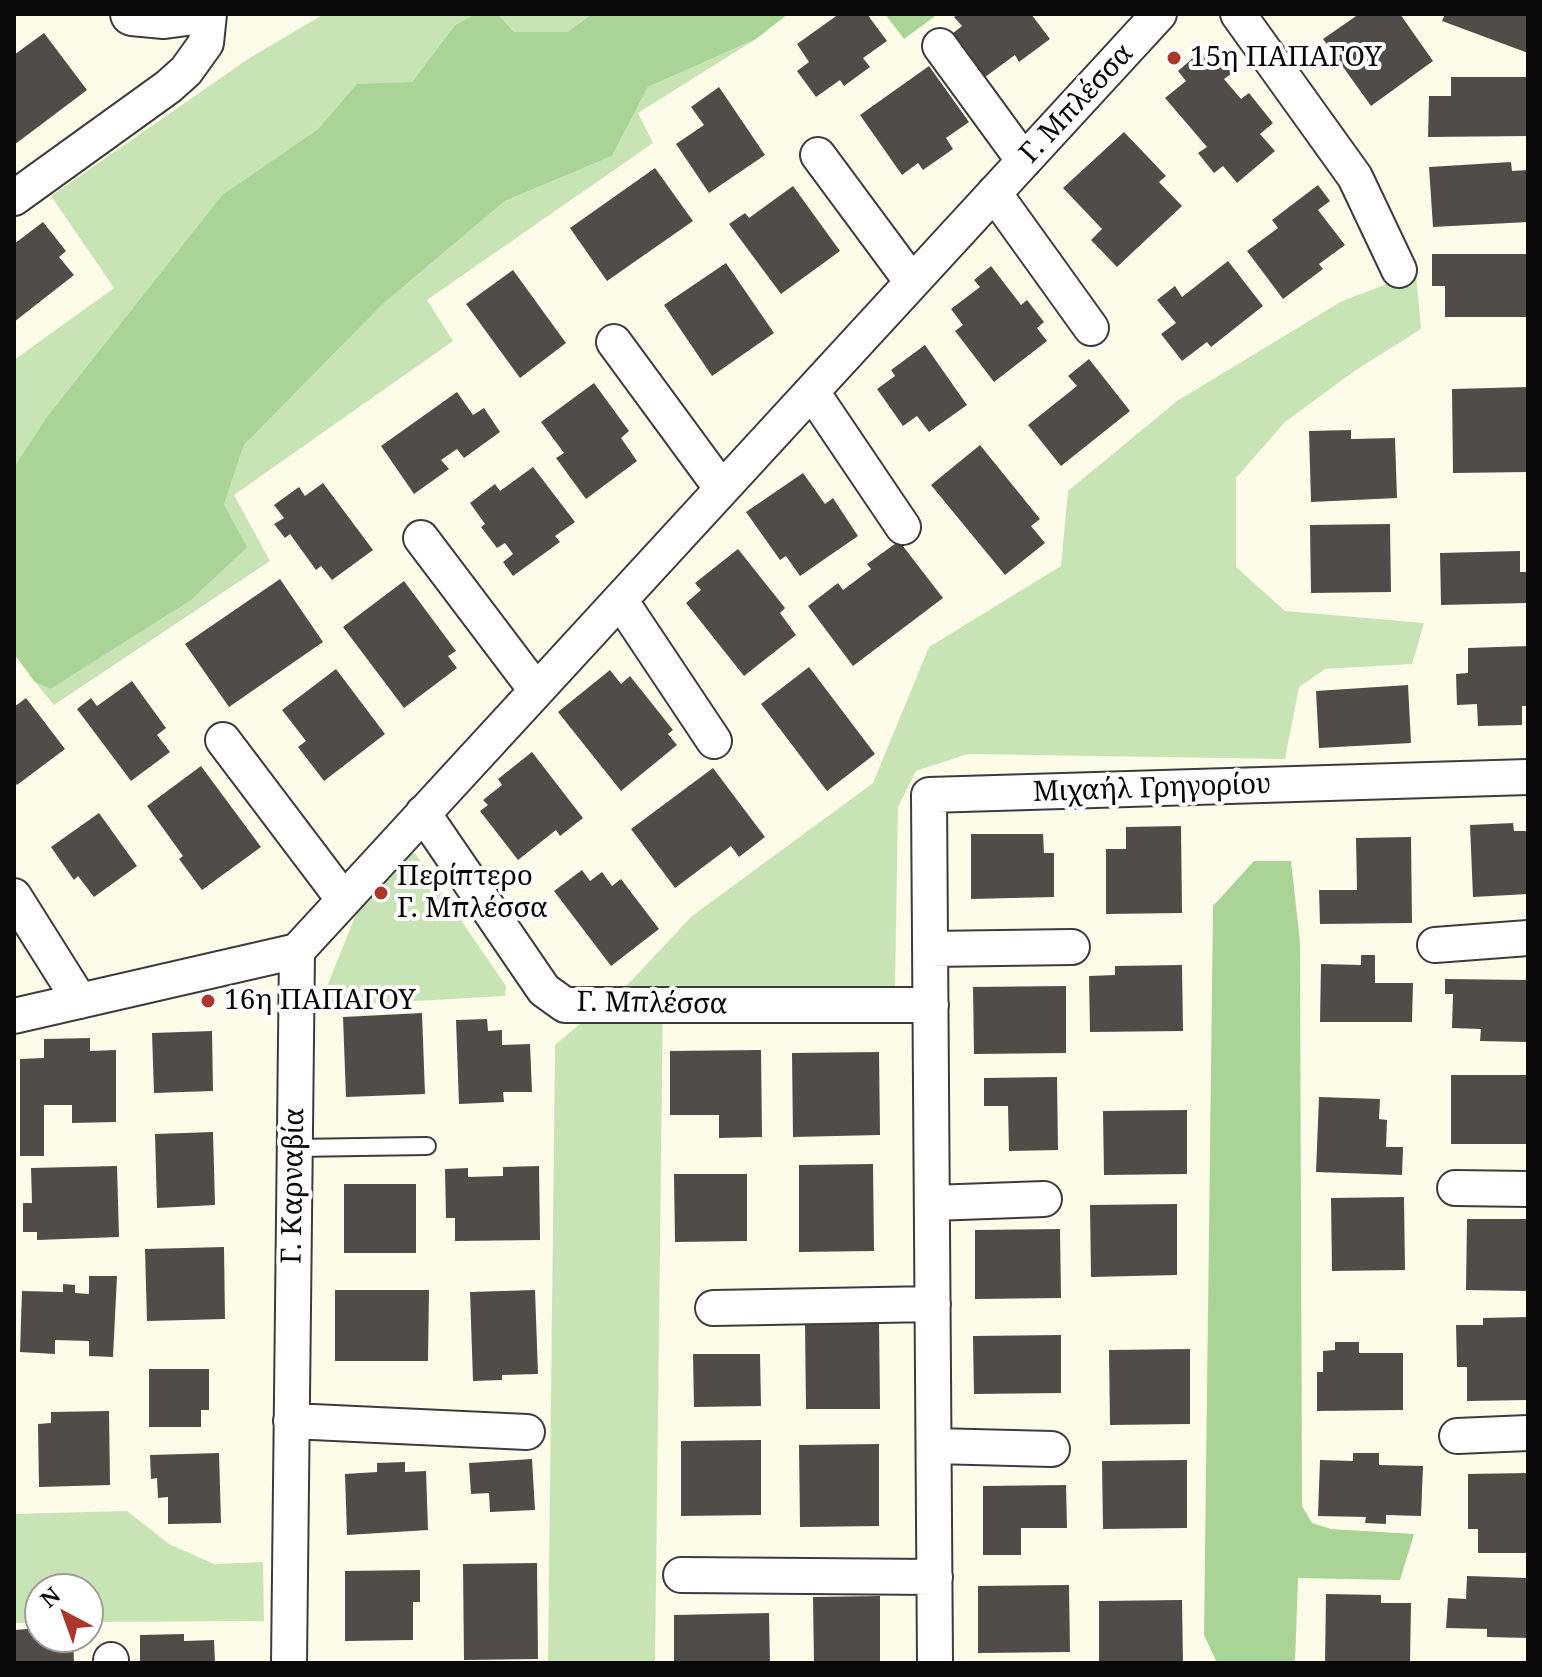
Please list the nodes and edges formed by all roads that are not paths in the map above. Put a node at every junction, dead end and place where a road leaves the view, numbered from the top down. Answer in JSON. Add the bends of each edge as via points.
{"nodes":[{"id":1,"x":132,"y":14,"type":"edge"},
{"id":2,"x":186,"y":14,"type":"edge"},
{"id":3,"x":209,"y":14,"type":"edge"},
{"id":4,"x":1159,"y":14,"type":"edge"},
{"id":5,"x":1238,"y":14,"type":"edge"},
{"id":6,"x":940,"y":46,"type":"dead end"},
{"id":7,"x":818,"y":155,"type":"dead end"},
{"id":8,"x":1024,"y":161,"type":"junction"},
{"id":9,"x":994,"y":193,"type":"junction"},
{"id":10,"x":14,"y":198,"type":"edge"},
{"id":11,"x":1399,"y":270,"type":"dead end"},
{"id":12,"x":912,"y":282,"type":"junction"},
{"id":13,"x":1091,"y":328,"type":"dead end"},
{"id":14,"x":614,"y":342,"type":"dead end"},
{"id":15,"x":812,"y":392,"type":"junction"},
{"id":16,"x":722,"y":489,"type":"junction"},
{"id":17,"x":903,"y":527,"type":"dead end"},
{"id":18,"x":421,"y":538,"type":"dead end"},
{"id":19,"x":620,"y":600,"type":"junction"},
{"id":20,"x":536,"y":690,"type":"junction"},
{"id":21,"x":223,"y":740,"type":"dead end"},
{"id":22,"x":714,"y":741,"type":"dead end"},
{"id":23,"x":1528,"y":777,"type":"edge"},
{"id":24,"x":423,"y":813,"type":"junction"},
{"id":25,"x":14,"y":896,"type":"edge"},
{"id":26,"x":344,"y":900,"type":"junction"},
{"id":27,"x":1528,"y":938,"type":"edge"},
{"id":28,"x":1435,"y":945,"type":"dead end"},
{"id":29,"x":1072,"y":947,"type":"dead end"},
{"id":30,"x":930,"y":949,"type":"junction"},
{"id":31,"x":297,"y":951,"type":"junction"},
{"id":32,"x":80,"y":1001,"type":"junction"},
{"id":33,"x":931,"y":1005,"type":"junction"},
{"id":34,"x":14,"y":1016,"type":"edge"},
{"id":35,"x":427,"y":1146,"type":"dead end"},
{"id":36,"x":294,"y":1148,"type":"junction"},
{"id":37,"x":1455,"y":1188,"type":"dead end"},
{"id":38,"x":1528,"y":1189,"type":"edge"},
{"id":39,"x":1044,"y":1199,"type":"dead end"},
{"id":40,"x":932,"y":1203,"type":"junction"},
{"id":41,"x":933,"y":1304,"type":"junction"},
{"id":42,"x":713,"y":1308,"type":"dead end"},
{"id":43,"x":291,"y":1421,"type":"junction"},
{"id":44,"x":527,"y":1432,"type":"dead end"},
{"id":45,"x":1528,"y":1433,"type":"edge"},
{"id":46,"x":1457,"y":1436,"type":"dead end"},
{"id":47,"x":934,"y":1446,"type":"junction"},
{"id":48,"x":1052,"y":1449,"type":"dead end"},
{"id":49,"x":681,"y":1575,"type":"dead end"},
{"id":50,"x":935,"y":1577,"type":"junction"},
{"id":51,"x":289,"y":1663,"type":"edge"},
{"id":52,"x":935,"y":1663,"type":"edge"}],
"edges":[{"from":1,"to":2,"type":"street"},
{"from":3,"to":10,"type":"street","via":[[206,43],[186,71]]},
{"from":4,"to":8,"type":"street","name":"Γ. Μπλέσσα"},
{"from":5,"to":11,"type":"street","via":[[1355,177]]},
{"from":6,"to":8,"type":"street"},
{"from":7,"to":12,"type":"street"},
{"from":8,"to":9,"type":"street","name":"Γ. Μπλέσσα"},
{"from":9,"to":12,"type":"street","name":"Γ. Μπλέσσα"},
{"from":9,"to":13,"type":"street"},
{"from":12,"to":15,"type":"street","name":"Γ. Μπλέσσα"},
{"from":14,"to":16,"type":"street"},
{"from":15,"to":16,"type":"street","name":"Γ. Μπλέσσα"},
{"from":15,"to":17,"type":"street"},
{"from":16,"to":19,"type":"street","name":"Γ. Μπλέσσα"},
{"from":18,"to":20,"type":"street"},
{"from":19,"to":20,"type":"street","name":"Γ. Μπλέσσα"},
{"from":19,"to":22,"type":"street"},
{"from":20,"to":24,"type":"street","name":"Γ. Μπλέσσα"},
{"from":21,"to":26,"type":"street"},
{"from":23,"to":30,"type":"street","name":"Μιχαήλ Γρηγορίου","via":[[929,795]]},
{"from":24,"to":26,"type":"street","name":"Γ. Μπλέσσα"},
{"from":24,"to":33,"type":"street","name":"Γ. Μπλέσσα","via":[[544,990],[565,1005]]},
{"from":25,"to":32,"type":"street"},
{"from":26,"to":31,"type":"street","name":"Γ. Μπλέσσα"},
{"from":27,"to":28,"type":"street"},
{"from":29,"to":30,"type":"street"},
{"from":30,"to":33,"type":"street","name":"Μιχαήλ Γρηγορίου"},
{"from":31,"to":32,"type":"street"},
{"from":31,"to":36,"type":"street","name":"Γ. Καρναβία"},
{"from":32,"to":34,"type":"street"},
{"from":33,"to":40,"type":"street","name":"Μιχαήλ Γρηγορίου"},
{"from":35,"to":36,"type":"lane"},
{"from":36,"to":43,"type":"street","name":"Γ. Καρναβία"},
{"from":37,"to":38,"type":"street"},
{"from":39,"to":40,"type":"street"},
{"from":40,"to":41,"type":"street","name":"Μιχαήλ Γρηγορίου"},
{"from":41,"to":42,"type":"street"},
{"from":41,"to":47,"type":"street","name":"Μιχαήλ Γρηγορίου"},
{"from":43,"to":44,"type":"street"},
{"from":43,"to":51,"type":"street","name":"Γ. Καρναβία"},
{"from":45,"to":46,"type":"street"},
{"from":47,"to":48,"type":"street"},
{"from":47,"to":50,"type":"street","name":"Μιχαήλ Γρηγορίου"},
{"from":49,"to":50,"type":"street"},
{"from":50,"to":52,"type":"street","name":"Μιχαήλ Γρηγορίου"}]}
